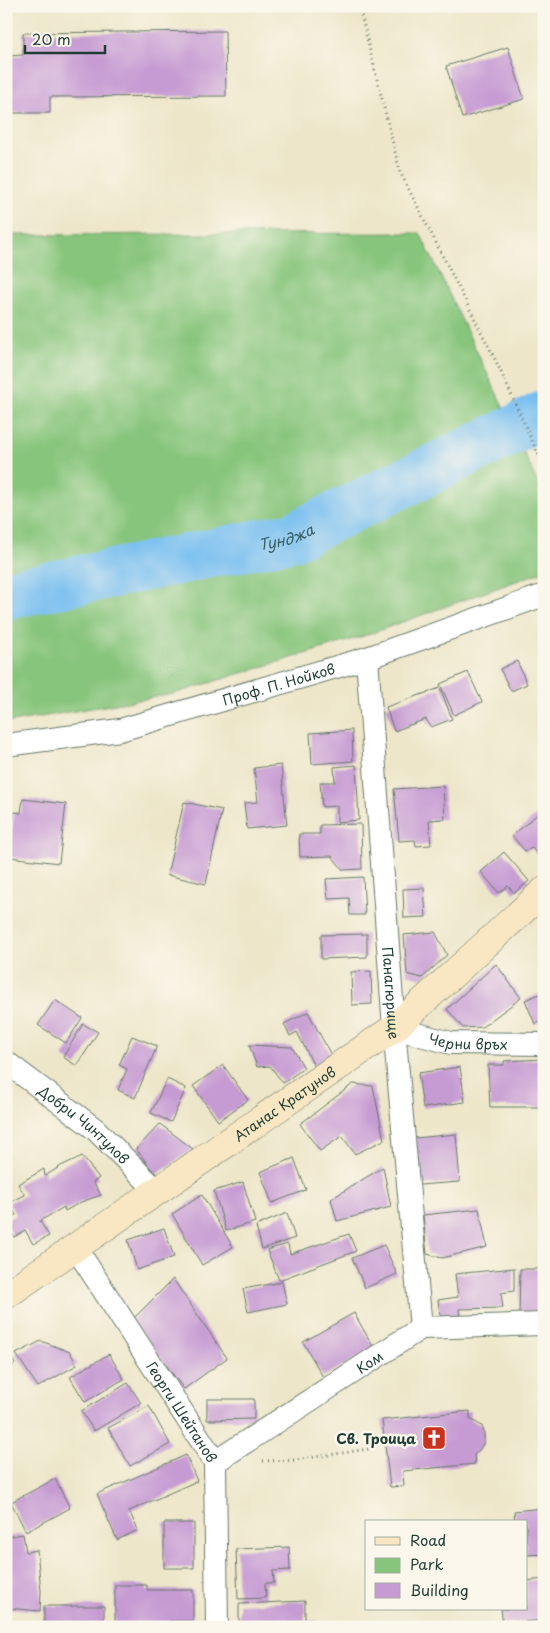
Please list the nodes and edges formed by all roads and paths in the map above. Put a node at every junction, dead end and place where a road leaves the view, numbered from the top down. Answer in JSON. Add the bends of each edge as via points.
{"nodes":[{"id":1,"x":359,"y":6,"type":"edge"},
{"id":2,"x":544,"y":467,"type":"edge"},
{"id":3,"x":544,"y":594,"type":"edge"},
{"id":4,"x":367,"y":658,"type":"junction"},
{"id":5,"x":6,"y":745,"type":"edge"},
{"id":6,"x":544,"y":891,"type":"edge"},
{"id":7,"x":394,"y":1028,"type":"junction"},
{"id":8,"x":544,"y":1044,"type":"edge"},
{"id":9,"x":6,"y":1062,"type":"edge"},
{"id":10,"x":157,"y":1191,"type":"junction"},
{"id":11,"x":76,"y":1248,"type":"junction"},
{"id":12,"x":6,"y":1294,"type":"edge"},
{"id":13,"x":544,"y":1324,"type":"edge"},
{"id":14,"x":420,"y":1328,"type":"junction"},
{"id":15,"x":369,"y":1450,"type":"dead end"},
{"id":16,"x":260,"y":1461,"type":"dead end"},
{"id":17,"x":215,"y":1462,"type":"junction"},
{"id":18,"x":216,"y":1627,"type":"edge"}],
"edges":[{"from":1,"to":2,"type":"path","via":[[400,172],[496,361]]},
{"from":3,"to":4,"type":"street","name":"Проф. П. Нойков"},
{"from":4,"to":5,"type":"street","name":"Проф. П. Нойков","via":[[120,730]]},
{"from":4,"to":7,"type":"street","name":"Панагюрище"},
{"from":6,"to":7,"type":"street","name":"Атанас Кратунов"},
{"from":7,"to":8,"type":"street","name":"Черни връх","via":[[451,1043]]},
{"from":7,"to":10,"type":"street","name":"Атанас Кратунов"},
{"from":7,"to":14,"type":"street","name":"Панагюрище"},
{"from":9,"to":10,"type":"street","name":"Добри Чинтулов","via":[[95,1129]]},
{"from":10,"to":11,"type":"street","name":"Атанас Кратунов"},
{"from":11,"to":12,"type":"street","name":"Атанас Кратунов"},
{"from":11,"to":17,"type":"street","name":"Георги Шейтанов"},
{"from":13,"to":14,"type":"street"},
{"from":14,"to":17,"type":"street","name":"Ком"},
{"from":15,"to":16,"type":"path","via":[[295,1460]]},
{"from":17,"to":18,"type":"street","name":"Георги Шейтанов"}]}
